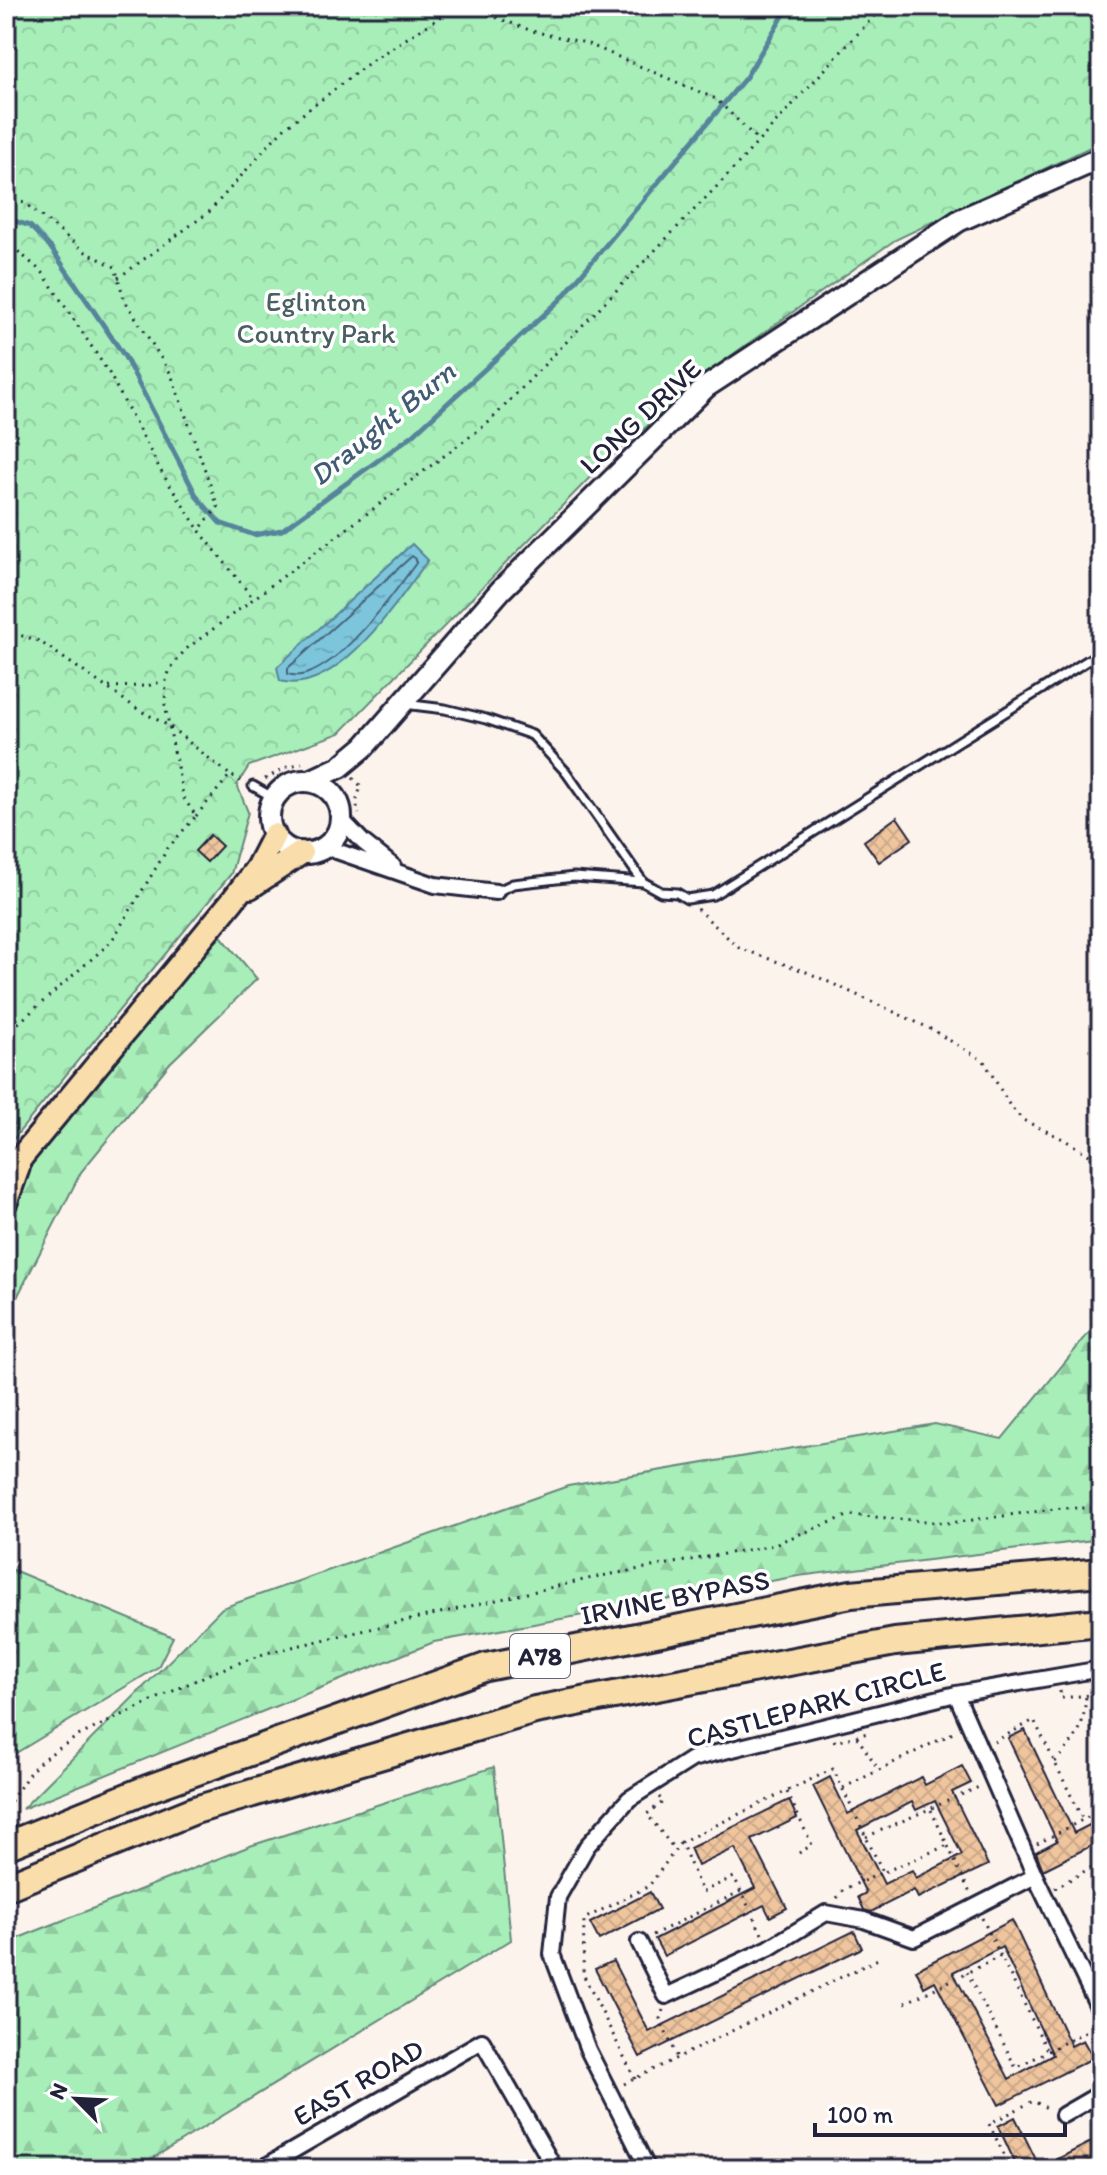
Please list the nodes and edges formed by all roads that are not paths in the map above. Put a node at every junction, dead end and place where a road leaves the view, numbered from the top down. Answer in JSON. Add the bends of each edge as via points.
{"nodes":[{"id":1,"x":1101,"y":158,"type":"edge"},
{"id":2,"x":1101,"y":652,"type":"edge"},
{"id":3,"x":402,"y":704,"type":"junction"},
{"id":4,"x":364,"y":747,"type":"junction"},
{"id":5,"x":310,"y":781,"type":"junction"},
{"id":6,"x":253,"y":786,"type":"dead end"},
{"id":7,"x":274,"y":798,"type":"junction"},
{"id":8,"x":340,"y":811,"type":"junction"},
{"id":9,"x":274,"y":835,"type":"junction"},
{"id":10,"x":325,"y":847,"type":"junction"},
{"id":11,"x":301,"y":853,"type":"junction"},
{"id":12,"x":399,"y":871,"type":"junction"},
{"id":13,"x":643,"y":882,"type":"junction"},
{"id":14,"x":496,"y":892,"type":"joint"},
{"id":15,"x":233,"y":900,"type":"junction"},
{"id":16,"x":23,"y":1155,"type":"junction"},
{"id":17,"x":6,"y":1179,"type":"edge"},
{"id":18,"x":6,"y":1201,"type":"edge"},
{"id":19,"x":1101,"y":1572,"type":"edge"},
{"id":20,"x":1101,"y":1622,"type":"edge"},
{"id":21,"x":1101,"y":1669,"type":"edge"},
{"id":22,"x":956,"y":1694,"type":"junction"},
{"id":23,"x":6,"y":1846,"type":"edge"},
{"id":24,"x":1035,"y":1876,"type":"junction"},
{"id":25,"x":6,"y":1887,"type":"edge"},
{"id":26,"x":639,"y":1942,"type":"road end"},
{"id":27,"x":1101,"y":2013,"type":"edge"},
{"id":28,"x":1101,"y":2093,"type":"edge"},
{"id":29,"x":1063,"y":2115,"type":"road end"},
{"id":30,"x":261,"y":2169,"type":"edge"},
{"id":31,"x":555,"y":2169,"type":"edge"},
{"id":32,"x":648,"y":2169,"type":"edge"}],
"edges":[{"from":1,"to":3,"type":"main road","name":"LONG DRIVE","via":[[960,220],[706,387],[501,590]]},
{"from":2,"to":13,"type":"lane","via":[[713,895],[687,899]]},
{"from":3,"to":4,"type":"main road","name":"LONG DRIVE"},
{"from":3,"to":13,"type":"lane","via":[[445,709],[532,735],[566,772]]},
{"from":4,"to":5,"type":"main road","name":"LONG DRIVE","via":[[340,767]]},
{"from":4,"to":8,"type":"main road","name":"LONG DRIVE","via":[[349,774]]},
{"from":5,"to":7,"type":"main road","via":[[289,784]]},
{"from":5,"to":8,"type":"main road","via":[[327,788]]},
{"from":6,"to":7,"type":"lane"},
{"from":7,"to":9,"type":"main road","via":[[269,816]]},
{"from":8,"to":10,"type":"main road","via":[[333,840]]},
{"from":8,"to":12,"type":"street","via":[[363,842]]},
{"from":9,"to":11,"type":"main road"},
{"from":9,"to":15,"type":"main road"},
{"from":10,"to":11,"type":"main road"},
{"from":10,"to":12,"type":"street"},
{"from":11,"to":15,"type":"main road"},
{"from":12,"to":14,"type":"street","via":[[435,885]]},
{"from":13,"to":14,"type":"lane","via":[[574,877],[513,884]]},
{"from":15,"to":16,"type":"main road"},
{"from":16,"to":17,"type":"main road"},
{"from":16,"to":18,"type":"main road"},
{"from":19,"to":23,"type":"highway","name":"IRVINE BYPASS","number":"A78","via":[[851,1594],[486,1667],[147,1789]]},
{"from":20,"to":25,"type":"highway","number":"A78","via":[[895,1642],[535,1710],[195,1810]]},
{"from":21,"to":22,"type":"street","name":"CASTLEPARK CIRCLE"},
{"from":22,"to":24,"type":"street"},
{"from":22,"to":32,"type":"street","name":"CASTLEPARK CIRCLE","via":[[692,1759],[629,1799],[587,1846],[558,1897],[552,1954],[588,2050]]},
{"from":24,"to":26,"type":"street","via":[[914,1938],[826,1913],[769,1948],[666,1996]]},
{"from":24,"to":27,"type":"street"},
{"from":28,"to":29,"type":"street"},
{"from":30,"to":31,"type":"street","name":"EAST ROAD","via":[[482,2041]]}]}
